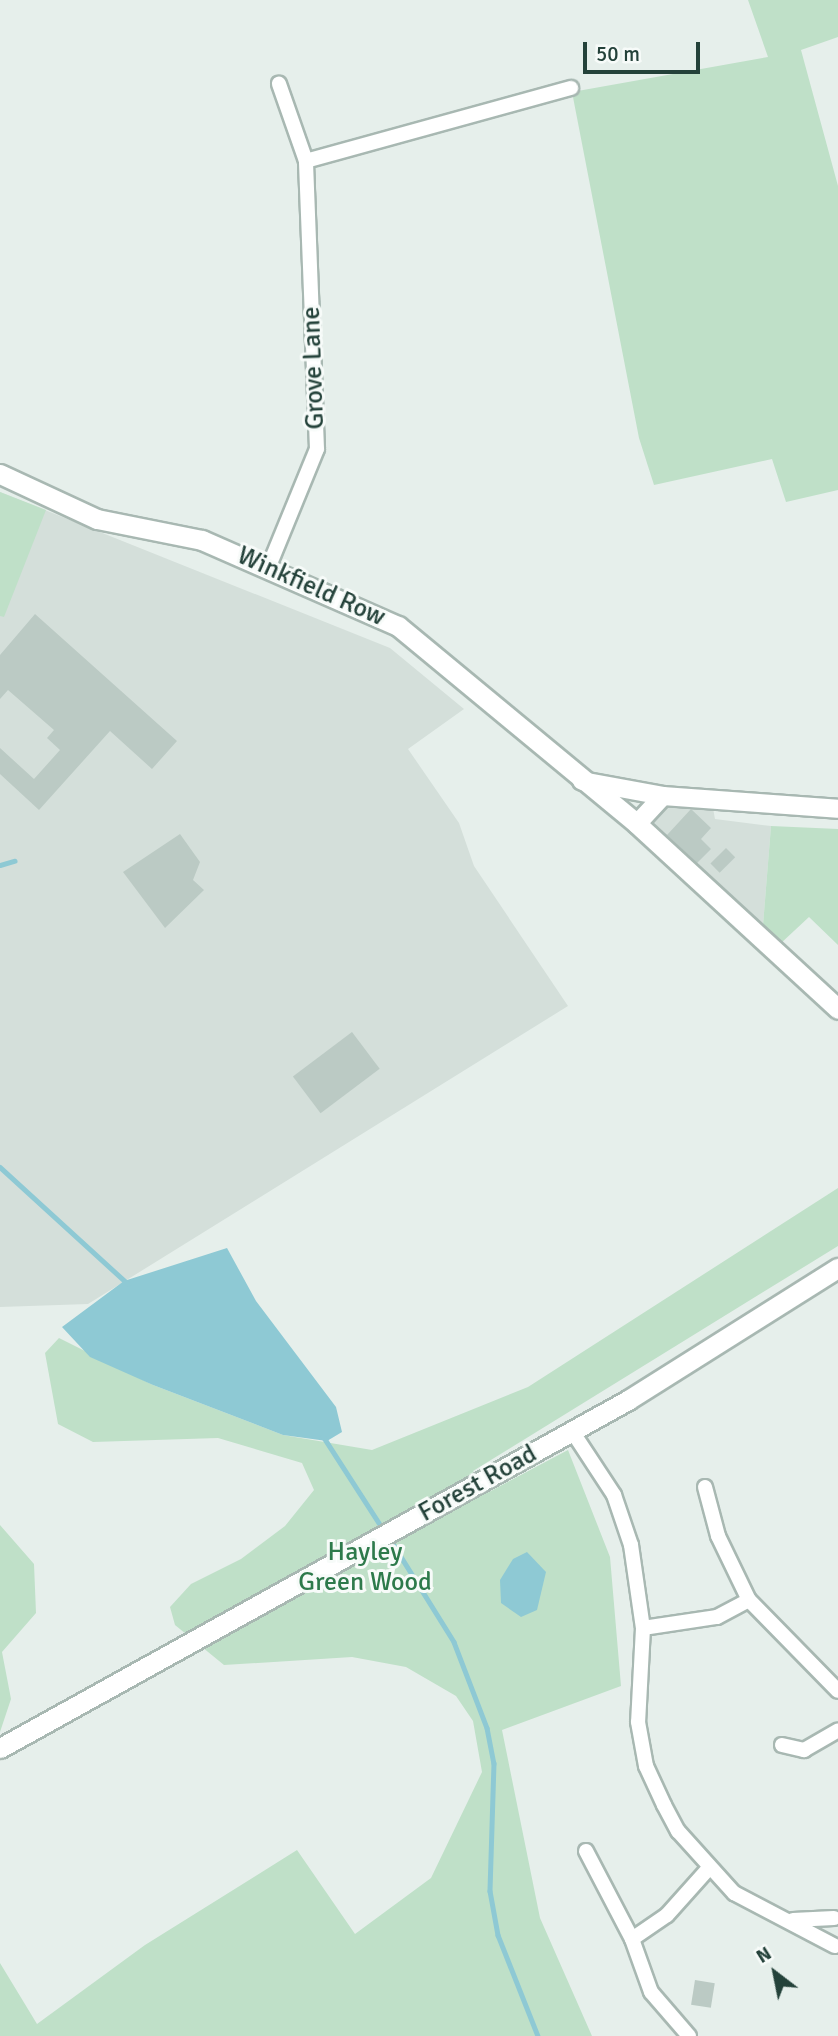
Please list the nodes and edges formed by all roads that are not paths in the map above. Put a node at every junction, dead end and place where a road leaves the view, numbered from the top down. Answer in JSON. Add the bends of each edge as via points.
{"nodes":[{"id":1,"x":279,"y":84,"type":"dead end"},
{"id":2,"x":571,"y":88,"type":"dead end"},
{"id":3,"x":306,"y":160,"type":"junction"},
{"id":4,"x":0,"y":474,"type":"edge"},
{"id":5,"x":269,"y":566,"type":"junction"},
{"id":6,"x":579,"y":780,"type":"junction"},
{"id":7,"x":663,"y":796,"type":"junction"},
{"id":8,"x":838,"y":809,"type":"edge"},
{"id":9,"x":637,"y":824,"type":"junction"},
{"id":10,"x":838,"y":1009,"type":"edge"},
{"id":11,"x":838,"y":1268,"type":"edge"},
{"id":12,"x":572,"y":1431,"type":"junction"},
{"id":13,"x":705,"y":1488,"type":"dead end"},
{"id":14,"x":749,"y":1600,"type":"junction"},
{"id":15,"x":643,"y":1628,"type":"junction"},
{"id":16,"x":838,"y":1691,"type":"edge"},
{"id":17,"x":838,"y":1730,"type":"edge"},
{"id":18,"x":782,"y":1745,"type":"dead end"},
{"id":19,"x":0,"y":1748,"type":"edge"},
{"id":20,"x":586,"y":1851,"type":"dead end"},
{"id":21,"x":709,"y":1868,"type":"junction"},
{"id":22,"x":836,"y":1917,"type":"edge"},
{"id":23,"x":785,"y":1919,"type":"junction"},
{"id":24,"x":632,"y":1939,"type":"junction"},
{"id":25,"x":836,"y":1948,"type":"edge"},
{"id":26,"x":690,"y":2036,"type":"edge"}],
"edges":[{"from":1,"to":3,"type":"street","name":"Grove Lane"},
{"from":2,"to":3,"type":"street"},
{"from":3,"to":5,"type":"street","name":"Grove Lane","via":[[317,449]]},
{"from":4,"to":5,"type":"main road","name":"Winkfield Row","via":[[97,519],[202,540]]},
{"from":5,"to":6,"type":"main road","name":"Winkfield Row","via":[[398,626]]},
{"from":6,"to":7,"type":"street","name":"Winkfield Row"},
{"from":6,"to":9,"type":"main road","name":"Winkfield Row"},
{"from":7,"to":8,"type":"street","name":"Winkfield Row"},
{"from":7,"to":9,"type":"street"},
{"from":9,"to":10,"type":"main road","name":"Winkfield Row"},
{"from":11,"to":12,"type":"main road","name":"Forest Road"},
{"from":12,"to":15,"type":"street","via":[[614,1495],[631,1545]]},
{"from":12,"to":19,"type":"main road","name":"Forest Road"},
{"from":13,"to":14,"type":"street","via":[[718,1536]]},
{"from":14,"to":15,"type":"street","via":[[718,1617]]},
{"from":14,"to":16,"type":"street"},
{"from":15,"to":21,"type":"street","via":[[636,1693],[646,1766],[678,1831]]},
{"from":17,"to":18,"type":"street","via":[[804,1750]]},
{"from":20,"to":24,"type":"street"},
{"from":21,"to":23,"type":"street","via":[[734,1893]]},
{"from":21,"to":24,"type":"street","via":[[667,1915]]},
{"from":22,"to":23,"type":"street"},
{"from":22,"to":25,"type":"street"},
{"from":23,"to":25,"type":"street"},
{"from":24,"to":26,"type":"street","via":[[651,1992]]}]}
